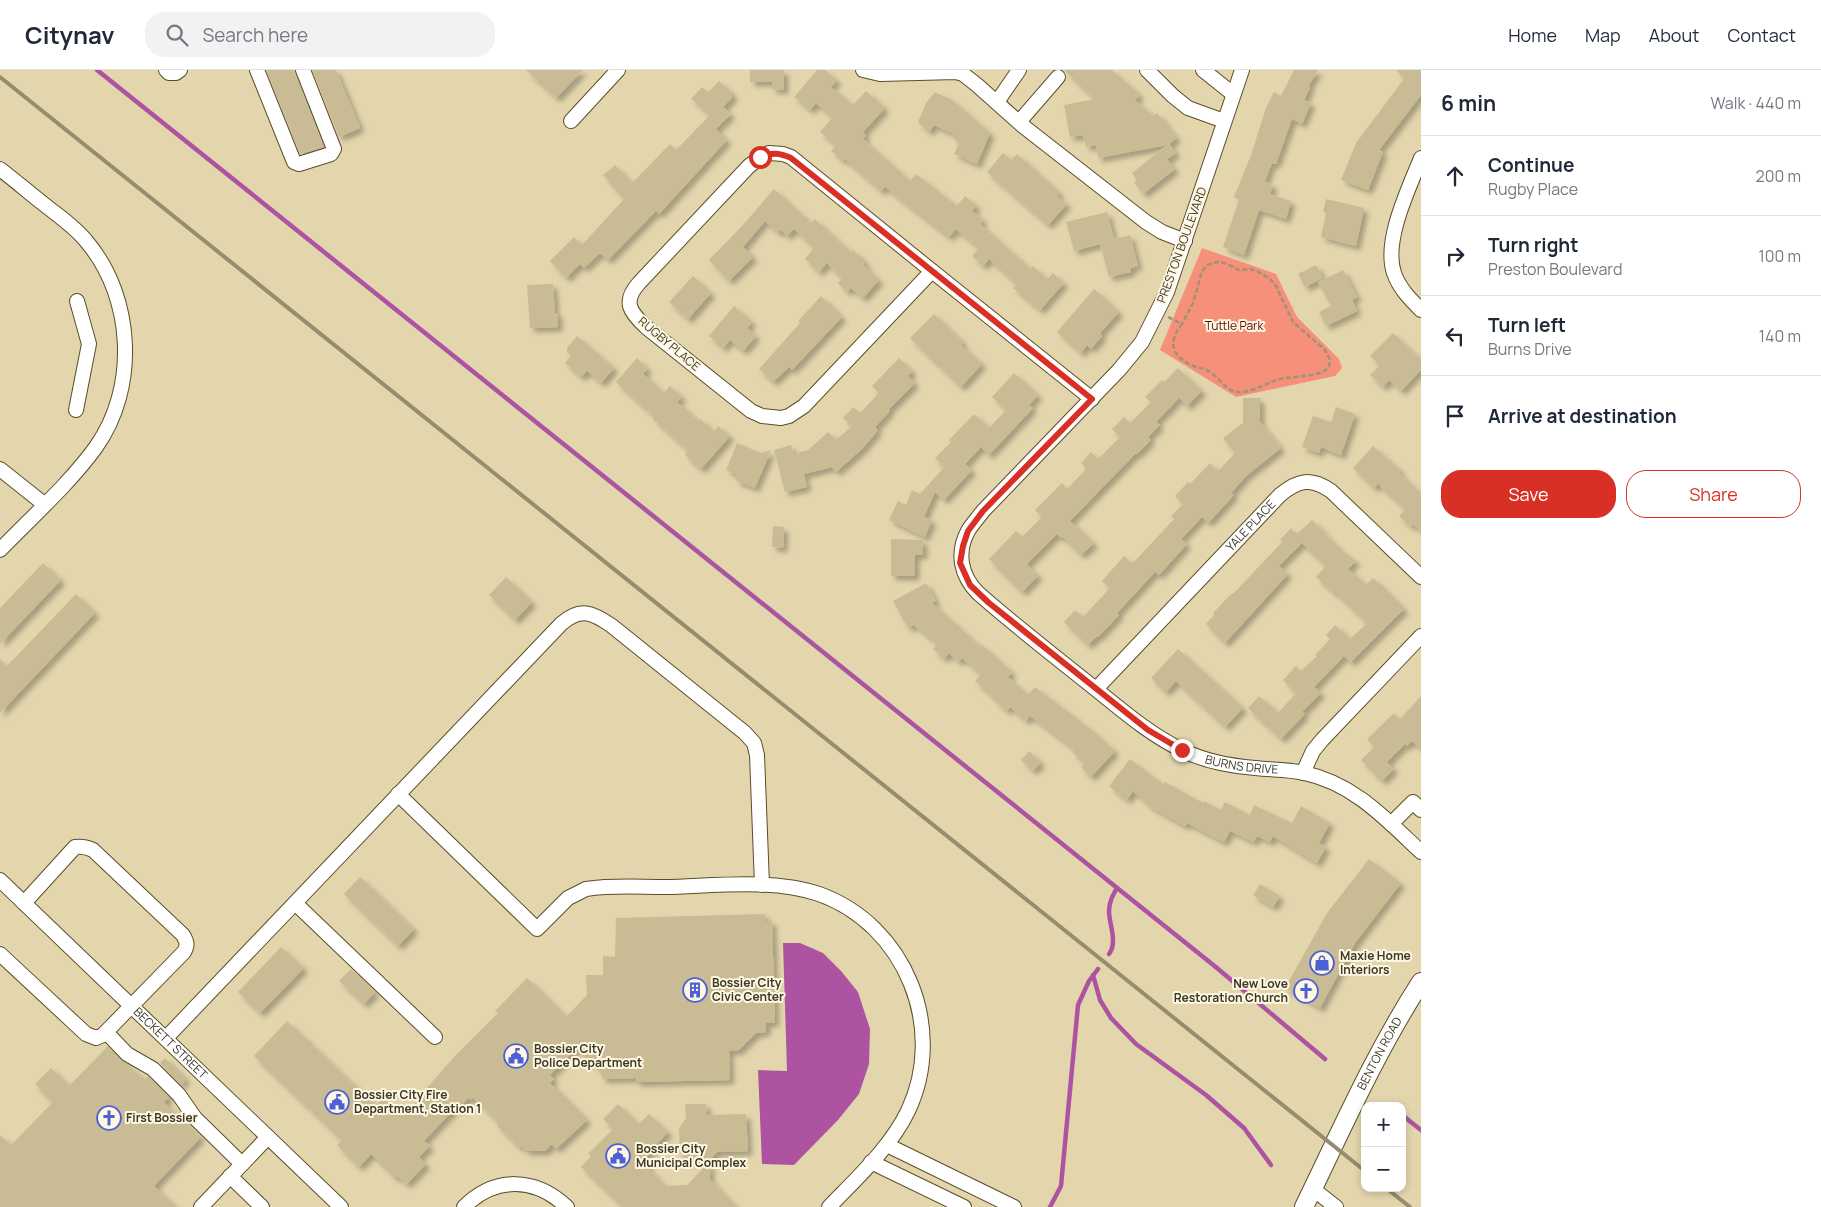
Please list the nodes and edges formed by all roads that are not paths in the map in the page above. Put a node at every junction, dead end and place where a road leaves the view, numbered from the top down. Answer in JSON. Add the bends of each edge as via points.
{"nodes":[{"id":1,"x":166,"y":70,"type":"edge"},
{"id":2,"x":180,"y":70,"type":"edge"},
{"id":3,"x":256,"y":70,"type":"edge"},
{"id":4,"x":303,"y":70,"type":"edge"},
{"id":5,"x":618,"y":70,"type":"edge"},
{"id":6,"x":863,"y":70,"type":"edge"},
{"id":7,"x":1018,"y":70,"type":"edge"},
{"id":8,"x":1147,"y":70,"type":"edge"},
{"id":9,"x":1203,"y":70,"type":"edge"},
{"id":10,"x":1242,"y":70,"type":"edge"},
{"id":11,"x":1058,"y":77,"type":"dead end"},
{"id":12,"x":1233,"y":94,"type":"junction"},
{"id":13,"x":997,"y":102,"type":"junction"},
{"id":14,"x":571,"y":121,"type":"dead end"},
{"id":15,"x":1224,"y":121,"type":"junction"},
{"id":16,"x":1019,"y":122,"type":"junction"},
{"id":17,"x":1421,"y":158,"type":"edge"},
{"id":18,"x":0,"y":169,"type":"edge"},
{"id":19,"x":1185,"y":241,"type":"junction"},
{"id":20,"x":932,"y":271,"type":"junction"},
{"id":21,"x":77,"y":301,"type":"dead end"},
{"id":22,"x":1421,"y":310,"type":"edge"},
{"id":23,"x":1092,"y":399,"type":"junction"},
{"id":24,"x":76,"y":410,"type":"dead end"},
{"id":25,"x":0,"y":469,"type":"edge"},
{"id":26,"x":44,"y":504,"type":"junction"},
{"id":27,"x":0,"y":550,"type":"edge"},
{"id":28,"x":960,"y":563,"type":"joint"},
{"id":29,"x":1421,"y":577,"type":"edge"},
{"id":30,"x":1421,"y":636,"type":"edge"},
{"id":31,"x":1096,"y":689,"type":"junction"},
{"id":32,"x":1303,"y":772,"type":"junction"},
{"id":33,"x":398,"y":794,"type":"junction"},
{"id":34,"x":1421,"y":810,"type":"edge"},
{"id":35,"x":1391,"y":824,"type":"junction"},
{"id":36,"x":1421,"y":852,"type":"edge"},
{"id":37,"x":0,"y":880,"type":"edge"},
{"id":38,"x":762,"y":885,"type":"junction"},
{"id":39,"x":24,"y":903,"type":"junction"},
{"id":40,"x":295,"y":903,"type":"junction"},
{"id":41,"x":0,"y":954,"type":"edge"},
{"id":42,"x":1419,"y":991,"type":"edge"},
{"id":43,"x":131,"y":1005,"type":"junction"},
{"id":44,"x":106,"y":1032,"type":"junction"},
{"id":45,"x":434,"y":1037,"type":"dead end"},
{"id":46,"x":166,"y":1038,"type":"junction"},
{"id":47,"x":268,"y":1137,"type":"junction"},
{"id":48,"x":887,"y":1144,"type":"junction"},
{"id":49,"x":872,"y":1162,"type":"junction"},
{"id":50,"x":242,"y":1164,"type":"junction"},
{"id":51,"x":230,"y":1176,"type":"junction"},
{"id":52,"x":1313,"y":1189,"type":"junction"},
{"id":53,"x":992,"y":1202,"type":"edge"},
{"id":54,"x":201,"y":1207,"type":"edge"},
{"id":55,"x":262,"y":1207,"type":"edge"},
{"id":56,"x":341,"y":1207,"type":"edge"},
{"id":57,"x":464,"y":1207,"type":"edge"},
{"id":58,"x":566,"y":1207,"type":"edge"},
{"id":59,"x":829,"y":1207,"type":"edge"},
{"id":60,"x":964,"y":1207,"type":"edge"},
{"id":61,"x":1014,"y":1207,"type":"edge"},
{"id":62,"x":1304,"y":1207,"type":"edge"},
{"id":63,"x":1336,"y":1207,"type":"edge"}],
"edges":[{"from":1,"to":2,"type":"street","via":[[176,74]]},
{"from":3,"to":4,"type":"street","via":[[294,162],[299,164],[331,154],[334,149]]},
{"from":5,"to":14,"type":"street"},
{"from":6,"to":13,"type":"street","via":[[880,74],[956,72],[963,74]]},
{"from":7,"to":13,"type":"street"},
{"from":8,"to":15,"type":"street","via":[[1188,108]]},
{"from":9,"to":12,"type":"street"},
{"from":10,"to":12,"type":"street","name":"PRESTON BOULEVARD"},
{"from":11,"to":16,"type":"street"},
{"from":12,"to":15,"type":"street","name":"PRESTON BOULEVARD"},
{"from":13,"to":16,"type":"street"},
{"from":15,"to":19,"type":"street","name":"PRESTON BOULEVARD"},
{"from":16,"to":19,"type":"street","via":[[1146,222]]},
{"from":17,"to":22,"type":"street","via":[[1397,222],[1391,261],[1399,285]]},
{"from":18,"to":26,"type":"street","via":[[87,242],[102,263],[122,314],[124,369],[110,422],[80,468]]},
{"from":19,"to":23,"type":"street","name":"PRESTON BOULEVARD","via":[[1167,292],[1142,342]]},
{"from":20,"to":20,"type":"street","name":"RUGBY PLACE","via":[[791,158],[783,154],[769,154],[749,166],[639,283],[629,305],[646,327],[742,404],[762,416],[781,418],[804,406]]},
{"from":20,"to":23,"type":"street","name":"RUGBY PLACE"},
{"from":21,"to":24,"type":"street","via":[[89,344]]},
{"from":23,"to":28,"type":"street","name":"PRESTON BOULEVARD","via":[[983,511],[968,531]]},
{"from":25,"to":26,"type":"street"},
{"from":26,"to":27,"type":"street"},
{"from":28,"to":31,"type":"street","name":"BURNS DRIVE","via":[[970,585],[978,593]]},
{"from":29,"to":31,"type":"street","name":"YALE PLACE","via":[[1331,491],[1314,482],[1292,485]]},
{"from":30,"to":32,"type":"street","via":[[1322,740]]},
{"from":31,"to":32,"type":"street","name":"BURNS DRIVE","via":[[1148,730],[1200,758],[1234,766]]},
{"from":32,"to":35,"type":"street","name":"BURNS DRIVE","via":[[1349,790]]},
{"from":33,"to":38,"type":"street","via":[[537,929],[568,898],[586,889]]},
{"from":33,"to":38,"type":"street","via":[[561,624],[577,614],[592,614],[612,626],[754,744]]},
{"from":33,"to":40,"type":"street"},
{"from":34,"to":35,"type":"street","via":[[1413,802]]},
{"from":35,"to":36,"type":"street","name":"BURNS DRIVE"},
{"from":37,"to":39,"type":"street","name":"BECKETT STREET"},
{"from":38,"to":48,"type":"street","via":[[806,890],[853,911],[885,940],[910,978],[919,1003],[923,1029],[922,1068],[912,1104]]},
{"from":39,"to":43,"type":"street","name":"BECKETT STREET"},
{"from":39,"to":43,"type":"street","via":[[75,847],[82,846],[93,850],[183,935],[187,942],[184,952]]},
{"from":40,"to":45,"type":"street"},
{"from":40,"to":46,"type":"street"},
{"from":41,"to":44,"type":"street","via":[[86,1034],[96,1038]]},
{"from":42,"to":52,"type":"main road","name":"BENTON ROAD","via":[[1348,1115]]},
{"from":43,"to":44,"type":"street"},
{"from":43,"to":46,"type":"street","name":"BECKETT STREET"},
{"from":44,"to":50,"type":"street","via":[[127,1054],[153,1069],[179,1095],[195,1118]]},
{"from":46,"to":47,"type":"street","name":"BECKETT STREET"},
{"from":47,"to":50,"type":"street"},
{"from":47,"to":56,"type":"street","name":"BECKETT STREET"},
{"from":48,"to":49,"type":"street"},
{"from":48,"to":53,"type":"street"},
{"from":49,"to":59,"type":"street"},
{"from":49,"to":60,"type":"street"},
{"from":50,"to":51,"type":"street"},
{"from":51,"to":54,"type":"street"},
{"from":51,"to":55,"type":"street"},
{"from":52,"to":62,"type":"main road","name":"BENTON ROAD"},
{"from":52,"to":63,"type":"street"},
{"from":53,"to":61,"type":"street"},
{"from":57,"to":58,"type":"street","via":[[488,1189],[514,1184],[543,1189]]}]}
